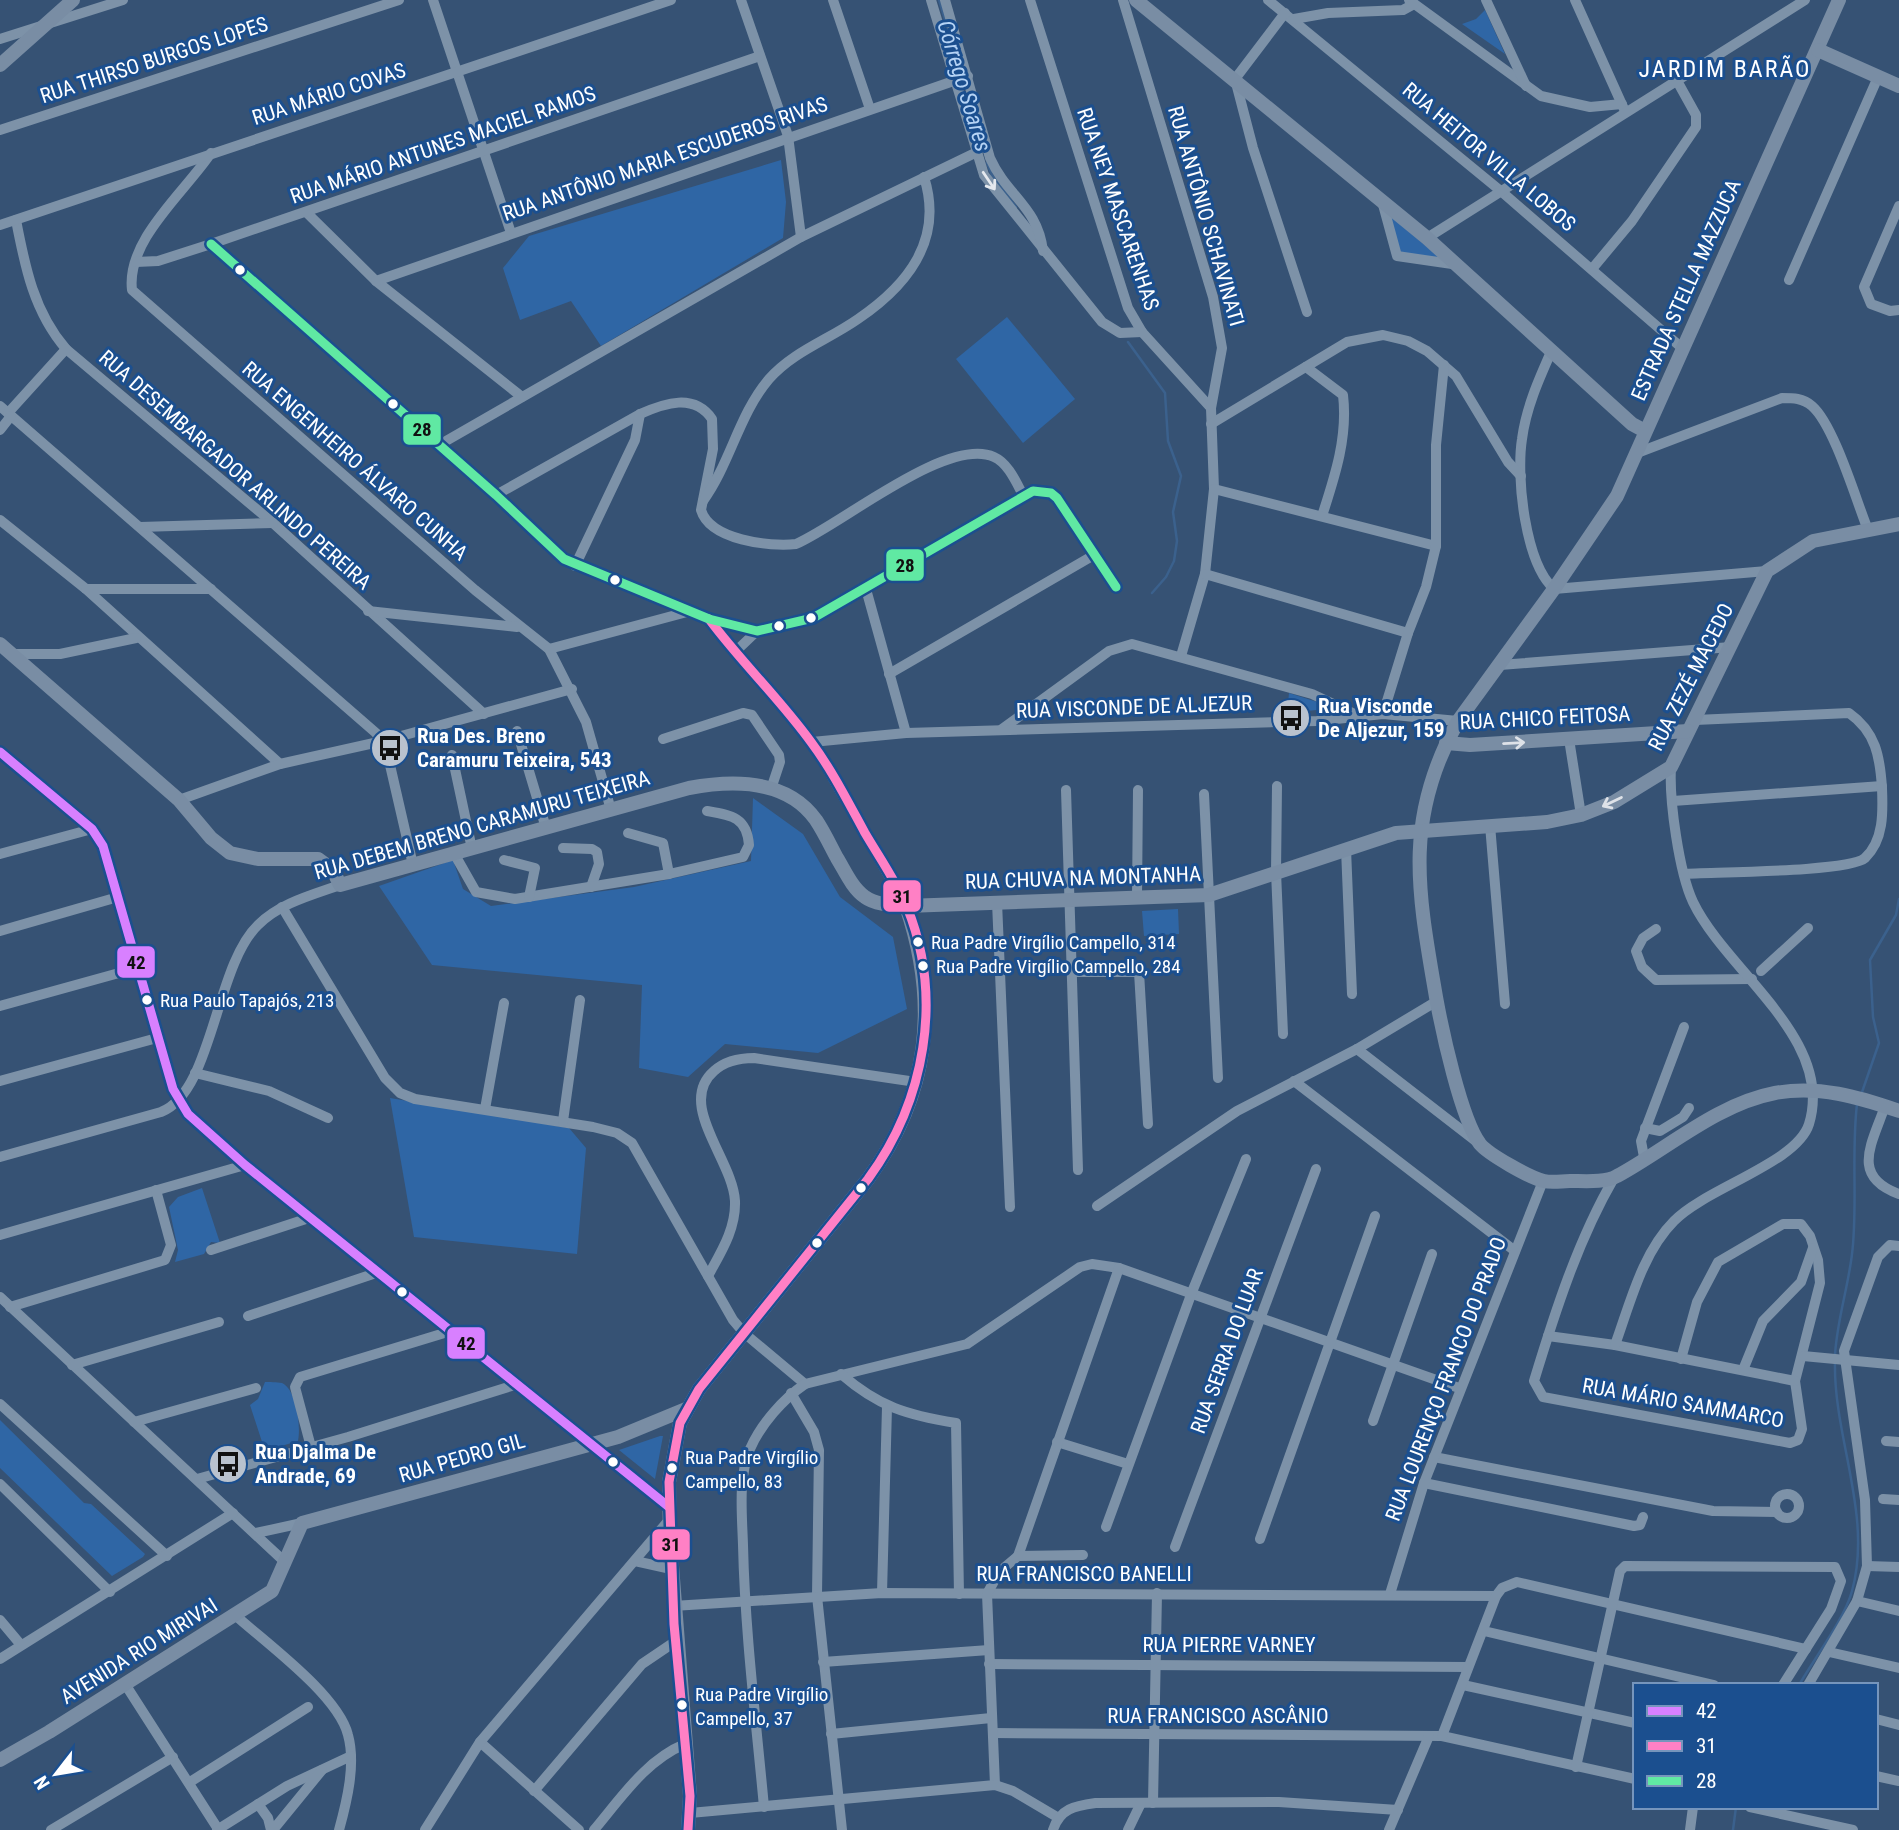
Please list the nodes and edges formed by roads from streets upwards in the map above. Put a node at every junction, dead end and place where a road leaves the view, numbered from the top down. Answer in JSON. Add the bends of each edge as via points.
{"nodes":[{"id":1,"x":74,"y":0,"type":"edge"},
{"id":2,"x":123,"y":0,"type":"edge"},
{"id":3,"x":399,"y":0,"type":"edge"},
{"id":4,"x":433,"y":0,"type":"edge"},
{"id":5,"x":671,"y":0,"type":"edge"},
{"id":6,"x":741,"y":0,"type":"edge"},
{"id":7,"x":833,"y":0,"type":"edge"},
{"id":8,"x":931,"y":0,"type":"edge"},
{"id":9,"x":945,"y":0,"type":"edge"},
{"id":10,"x":1030,"y":0,"type":"edge"},
{"id":11,"x":1123,"y":0,"type":"edge"},
{"id":12,"x":1136,"y":0,"type":"edge"},
{"id":13,"x":1268,"y":0,"type":"edge"},
{"id":14,"x":1486,"y":0,"type":"edge"},
{"id":15,"x":1575,"y":0,"type":"edge"},
{"id":16,"x":1805,"y":0,"type":"edge"},
{"id":17,"x":1839,"y":0,"type":"edge"},
{"id":18,"x":1411,"y":2,"type":"edge"},
{"id":19,"x":1289,"y":16,"type":"junction"},
{"id":20,"x":41,"y":27,"type":"junction"},
{"id":21,"x":0,"y":39,"type":"edge"},
{"id":22,"x":1818,"y":50,"type":"junction"},
{"id":23,"x":760,"y":56,"type":"junction"},
{"id":24,"x":0,"y":65,"type":"edge"},
{"id":25,"x":457,"y":72,"type":"junction"},
{"id":26,"x":1878,"y":77,"type":"junction"},
{"id":27,"x":962,"y":78,"type":"junction"},
{"id":28,"x":1235,"y":79,"type":"junction"},
{"id":29,"x":1676,"y":79,"type":"junction"},
{"id":30,"x":1899,"y":86,"type":"edge"},
{"id":31,"x":1528,"y":89,"type":"junction"},
{"id":32,"x":870,"y":109,"type":"junction"},
{"id":33,"x":1624,"y":109,"type":"junction"},
{"id":34,"x":0,"y":130,"type":"edge"},
{"id":35,"x":788,"y":136,"type":"junction"},
{"id":36,"x":211,"y":153,"type":"junction"},
{"id":37,"x":484,"y":153,"type":"junction"},
{"id":38,"x":975,"y":153,"type":"junction"},
{"id":39,"x":924,"y":177,"type":"junction"},
{"id":40,"x":1502,"y":192,"type":"junction"},
{"id":41,"x":1382,"y":200,"type":"junction"},
{"id":42,"x":1899,"y":206,"type":"edge"},
{"id":43,"x":306,"y":212,"type":"junction"},
{"id":44,"x":16,"y":220,"type":"junction"},
{"id":45,"x":0,"y":225,"type":"edge"},
{"id":46,"x":512,"y":233,"type":"junction"},
{"id":47,"x":801,"y":237,"type":"junction"},
{"id":48,"x":1427,"y":238,"type":"junction"},
{"id":49,"x":211,"y":244,"type":"junction"},
{"id":50,"x":1043,"y":251,"type":"junction"},
{"id":51,"x":136,"y":262,"type":"junction"},
{"id":52,"x":1459,"y":265,"type":"junction"},
{"id":53,"x":1592,"y":269,"type":"junction"},
{"id":54,"x":1789,"y":280,"type":"dead end"},
{"id":55,"x":376,"y":281,"type":"junction"},
{"id":56,"x":1899,"y":310,"type":"edge"},
{"id":57,"x":1307,"y":312,"type":"dead end"},
{"id":58,"x":1142,"y":332,"type":"junction"},
{"id":59,"x":1682,"y":348,"type":"junction"},
{"id":60,"x":66,"y":349,"type":"junction"},
{"id":61,"x":1551,"y":352,"type":"junction"},
{"id":62,"x":1444,"y":365,"type":"junction"},
{"id":63,"x":1306,"y":367,"type":"junction"},
{"id":64,"x":522,"y":397,"type":"junction"},
{"id":65,"x":1210,"y":408,"type":"junction"},
{"id":66,"x":6,"y":412,"type":"edge"},
{"id":67,"x":640,"y":414,"type":"junction"},
{"id":68,"x":1211,"y":424,"type":"junction"},
{"id":69,"x":0,"y":430,"type":"edge"},
{"id":70,"x":1646,"y":431,"type":"junction"},
{"id":71,"x":1664,"y":441,"type":"junction"},
{"id":72,"x":439,"y":445,"type":"junction"},
{"id":73,"x":1637,"y":453,"type":"junction"},
{"id":74,"x":1521,"y":476,"type":"junction"},
{"id":75,"x":1214,"y":489,"type":"junction"},
{"id":76,"x":496,"y":495,"type":"junction"},
{"id":77,"x":1023,"y":495,"type":"junction"},
{"id":78,"x":702,"y":509,"type":"junction"},
{"id":79,"x":1322,"y":516,"type":"junction"},
{"id":80,"x":0,"y":520,"type":"edge"},
{"id":81,"x":273,"y":523,"type":"junction"},
{"id":82,"x":1899,"y":524,"type":"edge"},
{"id":83,"x":140,"y":527,"type":"junction"},
{"id":84,"x":1868,"y":530,"type":"junction"},
{"id":85,"x":1436,"y":546,"type":"junction"},
{"id":86,"x":1094,"y":555,"type":"junction"},
{"id":87,"x":575,"y":566,"type":"junction"},
{"id":88,"x":1767,"y":571,"type":"junction"},
{"id":89,"x":1205,"y":574,"type":"junction"},
{"id":90,"x":1116,"y":587,"type":"dead end"},
{"id":91,"x":86,"y":589,"type":"junction"},
{"id":92,"x":211,"y":589,"type":"junction"},
{"id":93,"x":866,"y":589,"type":"junction"},
{"id":94,"x":1554,"y":589,"type":"junction"},
{"id":95,"x":368,"y":611,"type":"junction"},
{"id":96,"x":687,"y":612,"type":"junction"},
{"id":97,"x":709,"y":619,"type":"junction"},
{"id":98,"x":517,"y":627,"type":"junction"},
{"id":99,"x":757,"y":631,"type":"junction"},
{"id":100,"x":0,"y":633,"type":"edge"},
{"id":101,"x":1408,"y":633,"type":"junction"},
{"id":102,"x":136,"y":638,"type":"junction"},
{"id":103,"x":1731,"y":647,"type":"junction"},
{"id":104,"x":4,"y":649,"type":"edge"},
{"id":105,"x":549,"y":649,"type":"junction"},
{"id":106,"x":735,"y":652,"type":"junction"},
{"id":107,"x":1181,"y":656,"type":"junction"},
{"id":108,"x":28,"y":657,"type":"junction"},
{"id":109,"x":1500,"y":665,"type":"junction"},
{"id":110,"x":890,"y":674,"type":"junction"},
{"id":111,"x":572,"y":690,"type":"junction"},
{"id":112,"x":484,"y":714,"type":"junction"},
{"id":113,"x":1383,"y":715,"type":"junction"},
{"id":114,"x":1361,"y":717,"type":"junction"},
{"id":115,"x":1458,"y":720,"type":"junction"},
{"id":116,"x":1692,"y":725,"type":"junction"},
{"id":117,"x":1002,"y":729,"type":"junction"},
{"id":118,"x":517,"y":731,"type":"dead end"},
{"id":119,"x":906,"y":733,"type":"junction"},
{"id":120,"x":663,"y":739,"type":"dead end"},
{"id":121,"x":1569,"y":740,"type":"junction"},
{"id":122,"x":383,"y":741,"type":"junction"},
{"id":123,"x":811,"y":742,"type":"junction"},
{"id":124,"x":1446,"y":743,"type":"junction"},
{"id":125,"x":0,"y":752,"type":"edge"},
{"id":126,"x":452,"y":755,"type":"dead end"},
{"id":127,"x":280,"y":764,"type":"junction"},
{"id":128,"x":1671,"y":767,"type":"junction"},
{"id":129,"x":1277,"y":786,"type":"dead end"},
{"id":130,"x":1882,"y":786,"type":"junction"},
{"id":131,"x":771,"y":789,"type":"junction"},
{"id":132,"x":1066,"y":790,"type":"dead end"},
{"id":133,"x":1138,"y":790,"type":"dead end"},
{"id":134,"x":1204,"y":794,"type":"dead end"},
{"id":135,"x":183,"y":799,"type":"junction"},
{"id":136,"x":1673,"y":801,"type":"junction"},
{"id":137,"x":611,"y":810,"type":"junction"},
{"id":138,"x":707,"y":811,"type":"dead end"},
{"id":139,"x":1581,"y":816,"type":"junction"},
{"id":140,"x":1490,"y":825,"type":"junction"},
{"id":141,"x":546,"y":828,"type":"junction"},
{"id":142,"x":92,"y":829,"type":"junction"},
{"id":143,"x":1420,"y":829,"type":"junction"},
{"id":144,"x":628,"y":833,"type":"dead end"},
{"id":145,"x":563,"y":848,"type":"dead end"},
{"id":146,"x":472,"y":849,"type":"junction"},
{"id":147,"x":1346,"y":849,"type":"junction"},
{"id":148,"x":0,"y":854,"type":"edge"},
{"id":149,"x":455,"y":855,"type":"junction"},
{"id":150,"x":504,"y":860,"type":"dead end"},
{"id":151,"x":598,"y":864,"type":"junction"},
{"id":152,"x":413,"y":865,"type":"junction"},
{"id":153,"x":1276,"y":872,"type":"junction"},
{"id":154,"x":668,"y":874,"type":"junction"},
{"id":155,"x":1684,"y":874,"type":"junction"},
{"id":156,"x":610,"y":883,"type":"junction"},
{"id":157,"x":340,"y":885,"type":"junction"},
{"id":158,"x":592,"y":887,"type":"junction"},
{"id":159,"x":1209,"y":895,"type":"junction"},
{"id":160,"x":118,"y":897,"type":"junction"},
{"id":161,"x":529,"y":897,"type":"junction"},
{"id":162,"x":1137,"y":897,"type":"junction"},
{"id":163,"x":1070,"y":900,"type":"junction"},
{"id":164,"x":997,"y":902,"type":"junction"},
{"id":165,"x":906,"y":906,"type":"junction"},
{"id":166,"x":282,"y":907,"type":"junction"},
{"id":167,"x":1808,"y":928,"type":"dead end"},
{"id":168,"x":1656,"y":929,"type":"dead end"},
{"id":169,"x":0,"y":931,"type":"edge"},
{"id":170,"x":137,"y":968,"type":"junction"},
{"id":171,"x":1071,"y":972,"type":"junction"},
{"id":172,"x":1756,"y":976,"type":"junction"},
{"id":173,"x":1352,"y":994,"type":"dead end"},
{"id":174,"x":580,"y":1000,"type":"dead end"},
{"id":175,"x":1437,"y":1001,"type":"junction"},
{"id":176,"x":504,"y":1003,"type":"dead end"},
{"id":177,"x":1505,"y":1004,"type":"dead end"},
{"id":178,"x":0,"y":1006,"type":"edge"},
{"id":179,"x":1684,"y":1027,"type":"dead end"},
{"id":180,"x":1283,"y":1034,"type":"dead end"},
{"id":181,"x":157,"y":1038,"type":"junction"},
{"id":182,"x":1357,"y":1049,"type":"junction"},
{"id":183,"x":195,"y":1073,"type":"junction"},
{"id":184,"x":1218,"y":1078,"type":"dead end"},
{"id":185,"x":0,"y":1081,"type":"edge"},
{"id":186,"x":916,"y":1082,"type":"junction"},
{"id":187,"x":1294,"y":1082,"type":"junction"},
{"id":188,"x":1813,"y":1090,"type":"junction"},
{"id":189,"x":179,"y":1102,"type":"junction"},
{"id":190,"x":1887,"y":1107,"type":"edge"},
{"id":191,"x":1689,"y":1108,"type":"dead end"},
{"id":192,"x":485,"y":1109,"type":"junction"},
{"id":193,"x":328,"y":1118,"type":"dead end"},
{"id":194,"x":563,"y":1121,"type":"junction"},
{"id":195,"x":1148,"y":1124,"type":"dead end"},
{"id":196,"x":1645,"y":1128,"type":"junction"},
{"id":197,"x":1480,"y":1144,"type":"junction"},
{"id":198,"x":0,"y":1157,"type":"edge"},
{"id":199,"x":1644,"y":1157,"type":"junction"},
{"id":200,"x":1246,"y":1159,"type":"dead end"},
{"id":201,"x":245,"y":1165,"type":"junction"},
{"id":202,"x":1316,"y":1169,"type":"dead end"},
{"id":203,"x":1078,"y":1170,"type":"dead end"},
{"id":204,"x":1614,"y":1178,"type":"junction"},
{"id":205,"x":1543,"y":1181,"type":"junction"},
{"id":206,"x":156,"y":1190,"type":"junction"},
{"id":207,"x":1899,"y":1194,"type":"edge"},
{"id":208,"x":1097,"y":1206,"type":"dead end"},
{"id":209,"x":1010,"y":1207,"type":"dead end"},
{"id":210,"x":1375,"y":1216,"type":"dead end"},
{"id":211,"x":312,"y":1217,"type":"junction"},
{"id":212,"x":0,"y":1235,"type":"edge"},
{"id":213,"x":1812,"y":1241,"type":"junction"},
{"id":214,"x":1899,"y":1246,"type":"edge"},
{"id":215,"x":211,"y":1250,"type":"dead end"},
{"id":216,"x":1514,"y":1251,"type":"junction"},
{"id":217,"x":1432,"y":1254,"type":"dead end"},
{"id":218,"x":1119,"y":1268,"type":"junction"},
{"id":219,"x":379,"y":1272,"type":"junction"},
{"id":220,"x":708,"y":1276,"type":"junction"},
{"id":221,"x":1192,"y":1292,"type":"junction"},
{"id":222,"x":0,"y":1297,"type":"edge"},
{"id":223,"x":10,"y":1307,"type":"junction"},
{"id":224,"x":247,"y":1316,"type":"dead end"},
{"id":225,"x":1259,"y":1317,"type":"junction"},
{"id":226,"x":219,"y":1322,"type":"dead end"},
{"id":227,"x":451,"y":1331,"type":"junction"},
{"id":228,"x":744,"y":1333,"type":"junction"},
{"id":229,"x":1548,"y":1336,"type":"junction"},
{"id":230,"x":1329,"y":1342,"type":"junction"},
{"id":231,"x":1615,"y":1345,"type":"junction"},
{"id":232,"x":1803,"y":1356,"type":"junction"},
{"id":233,"x":1681,"y":1359,"type":"junction"},
{"id":234,"x":1842,"y":1360,"type":"junction"},
{"id":235,"x":72,"y":1365,"type":"junction"},
{"id":236,"x":1899,"y":1365,"type":"edge"},
{"id":237,"x":1391,"y":1366,"type":"junction"},
{"id":238,"x":1743,"y":1370,"type":"junction"},
{"id":239,"x":841,"y":1374,"type":"junction"},
{"id":240,"x":1795,"y":1381,"type":"junction"},
{"id":241,"x":518,"y":1384,"type":"junction"},
{"id":242,"x":805,"y":1384,"type":"junction"},
{"id":243,"x":256,"y":1388,"type":"dead end"},
{"id":244,"x":1460,"y":1388,"type":"junction"},
{"id":245,"x":791,"y":1393,"type":"junction"},
{"id":246,"x":0,"y":1404,"type":"edge"},
{"id":247,"x":887,"y":1407,"type":"junction"},
{"id":248,"x":686,"y":1409,"type":"junction"},
{"id":249,"x":1373,"y":1421,"type":"dead end"},
{"id":250,"x":134,"y":1422,"type":"junction"},
{"id":251,"x":1886,"y":1441,"type":"dead end"},
{"id":252,"x":1899,"y":1441,"type":"edge"},
{"id":253,"x":1057,"y":1442,"type":"junction"},
{"id":254,"x":591,"y":1444,"type":"junction"},
{"id":255,"x":311,"y":1447,"type":"junction"},
{"id":256,"x":1434,"y":1457,"type":"junction"},
{"id":257,"x":1128,"y":1464,"type":"junction"},
{"id":258,"x":197,"y":1479,"type":"junction"},
{"id":259,"x":1424,"y":1483,"type":"junction"},
{"id":260,"x":0,"y":1485,"type":"edge"},
{"id":261,"x":1883,"y":1499,"type":"dead end"},
{"id":262,"x":1899,"y":1500,"type":"edge"},
{"id":263,"x":1777,"y":1512,"type":"dead end"},
{"id":264,"x":233,"y":1513,"type":"junction"},
{"id":265,"x":669,"y":1514,"type":"junction"},
{"id":266,"x":1643,"y":1517,"type":"dead end"},
{"id":267,"x":302,"y":1523,"type":"junction"},
{"id":268,"x":1106,"y":1527,"type":"dead end"},
{"id":269,"x":256,"y":1533,"type":"junction"},
{"id":270,"x":1260,"y":1539,"type":"dead end"},
{"id":271,"x":1175,"y":1546,"type":"dead end"},
{"id":272,"x":1083,"y":1555,"type":"dead end"},
{"id":273,"x":167,"y":1556,"type":"junction"},
{"id":274,"x":1017,"y":1556,"type":"junction"},
{"id":275,"x":635,"y":1562,"type":"junction"},
{"id":276,"x":286,"y":1563,"type":"junction"},
{"id":277,"x":1867,"y":1566,"type":"junction"},
{"id":278,"x":1899,"y":1567,"type":"edge"},
{"id":279,"x":671,"y":1569,"type":"junction"},
{"id":280,"x":110,"y":1592,"type":"junction"},
{"id":281,"x":882,"y":1593,"type":"junction"},
{"id":282,"x":1157,"y":1593,"type":"junction"},
{"id":283,"x":959,"y":1594,"type":"junction"},
{"id":284,"x":987,"y":1594,"type":"junction"},
{"id":285,"x":1390,"y":1594,"type":"junction"},
{"id":286,"x":817,"y":1596,"type":"junction"},
{"id":287,"x":1496,"y":1596,"type":"junction"},
{"id":288,"x":744,"y":1600,"type":"junction"},
{"id":289,"x":1857,"y":1601,"type":"junction"},
{"id":290,"x":1614,"y":1605,"type":"junction"},
{"id":291,"x":673,"y":1606,"type":"junction"},
{"id":292,"x":1899,"y":1611,"type":"edge"},
{"id":293,"x":235,"y":1615,"type":"junction"},
{"id":294,"x":0,"y":1620,"type":"edge"},
{"id":295,"x":1484,"y":1631,"type":"junction"},
{"id":296,"x":676,"y":1641,"type":"junction"},
{"id":297,"x":20,"y":1645,"type":"junction"},
{"id":298,"x":1806,"y":1649,"type":"junction"},
{"id":299,"x":989,"y":1650,"type":"junction"},
{"id":300,"x":1829,"y":1652,"type":"junction"},
{"id":301,"x":0,"y":1659,"type":"edge"},
{"id":302,"x":1601,"y":1659,"type":"junction"},
{"id":303,"x":823,"y":1662,"type":"junction"},
{"id":304,"x":989,"y":1664,"type":"junction"},
{"id":305,"x":1156,"y":1664,"type":"junction"},
{"id":306,"x":1468,"y":1667,"type":"junction"},
{"id":307,"x":1899,"y":1668,"type":"edge"},
{"id":308,"x":1705,"y":1683,"type":"edge"},
{"id":309,"x":1784,"y":1683,"type":"edge"},
{"id":310,"x":1809,"y":1683,"type":"edge"},
{"id":311,"x":125,"y":1684,"type":"junction"},
{"id":312,"x":1463,"y":1685,"type":"junction"},
{"id":313,"x":308,"y":1707,"type":"dead end"},
{"id":314,"x":1589,"y":1713,"type":"junction"},
{"id":315,"x":991,"y":1718,"type":"junction"},
{"id":316,"x":1878,"y":1720,"type":"edge"},
{"id":317,"x":1633,"y":1723,"type":"edge"},
{"id":318,"x":1899,"y":1725,"type":"edge"},
{"id":319,"x":993,"y":1733,"type":"junction"},
{"id":320,"x":831,"y":1734,"type":"junction"},
{"id":321,"x":1154,"y":1735,"type":"junction"},
{"id":322,"x":1429,"y":1736,"type":"junction"},
{"id":323,"x":1442,"y":1736,"type":"junction"},
{"id":324,"x":480,"y":1742,"type":"junction"},
{"id":325,"x":685,"y":1744,"type":"junction"},
{"id":326,"x":351,"y":1756,"type":"junction"},
{"id":327,"x":173,"y":1757,"type":"junction"},
{"id":328,"x":0,"y":1760,"type":"edge"},
{"id":329,"x":1576,"y":1767,"type":"junction"},
{"id":330,"x":323,"y":1768,"type":"junction"},
{"id":331,"x":1878,"y":1777,"type":"edge"},
{"id":332,"x":1633,"y":1779,"type":"edge"},
{"id":333,"x":190,"y":1782,"type":"junction"},
{"id":334,"x":1899,"y":1782,"type":"edge"},
{"id":335,"x":995,"y":1785,"type":"junction"},
{"id":336,"x":534,"y":1791,"type":"junction"},
{"id":337,"x":838,"y":1800,"type":"junction"},
{"id":338,"x":1140,"y":1803,"type":"junction"},
{"id":339,"x":1153,"y":1803,"type":"junction"},
{"id":340,"x":258,"y":1804,"type":"junction"},
{"id":341,"x":764,"y":1807,"type":"junction"},
{"id":342,"x":1693,"y":1809,"type":"edge"},
{"id":343,"x":1756,"y":1809,"type":"edge"},
{"id":344,"x":1398,"y":1810,"type":"junction"},
{"id":345,"x":690,"y":1813,"type":"junction"},
{"id":346,"x":1057,"y":1817,"type":"junction"},
{"id":347,"x":1802,"y":1825,"type":"edge"},
{"id":348,"x":51,"y":1830,"type":"edge"},
{"id":349,"x":218,"y":1830,"type":"edge"},
{"id":350,"x":272,"y":1830,"type":"edge"},
{"id":351,"x":339,"y":1830,"type":"edge"},
{"id":352,"x":425,"y":1830,"type":"edge"},
{"id":353,"x":579,"y":1830,"type":"edge"},
{"id":354,"x":594,"y":1830,"type":"edge"},
{"id":355,"x":688,"y":1830,"type":"edge"},
{"id":356,"x":842,"y":1830,"type":"edge"},
{"id":357,"x":1053,"y":1830,"type":"edge"},
{"id":358,"x":1128,"y":1830,"type":"edge"},
{"id":359,"x":1389,"y":1830,"type":"edge"},
{"id":360,"x":1690,"y":1830,"type":"edge"},
{"id":361,"x":1853,"y":1830,"type":"edge"}],
"edges":[{"from":1,"to":20,"type":"street"},
{"from":2,"to":20,"type":"street"},
{"from":3,"to":34,"type":"street","name":"RUA THIRSO BURGOS LOPES"},
{"from":4,"to":25,"type":"street"},
{"from":5,"to":25,"type":"street","name":"RUA MÁRIO COVAS"},
{"from":6,"to":23,"type":"street"},
{"from":7,"to":32,"type":"street"},
{"from":8,"to":27,"type":"street"},
{"from":9,"to":27,"type":"street"},
{"from":10,"to":58,"type":"street","name":"RUA NEY MASCARENHAS","via":[[1112,265]]},
{"from":11,"to":65,"type":"street","name":"RUA ANTÔNIO SCHAVINATI","via":[[1220,329],[1222,348]]},
{"from":12,"to":28,"type":"street"},
{"from":13,"to":19,"type":"street","name":"RUA HEITOR VILLA LOBOS"},
{"from":14,"to":31,"type":"street"},
{"from":15,"to":33,"type":"street"},
{"from":16,"to":29,"type":"street"},
{"from":17,"to":22,"type":"street","name":"ESTRADA STELLA MAZZUCA"},
{"from":18,"to":19,"type":"street","via":[[1403,9]]},
{"from":18,"to":31,"type":"street"},
{"from":19,"to":28,"type":"street"},
{"from":19,"to":40,"type":"street","name":"RUA HEITOR VILLA LOBOS"},
{"from":20,"to":21,"type":"street"},
{"from":20,"to":24,"type":"street"},
{"from":22,"to":26,"type":"street"},
{"from":22,"to":59,"type":"street","name":"ESTRADA STELLA MAZZUCA"},
{"from":23,"to":35,"type":"street"},
{"from":23,"to":37,"type":"street","name":"RUA MÁRIO ANTUNES MACIEL RAMOS"},
{"from":25,"to":36,"type":"street","name":"RUA MÁRIO COVAS"},
{"from":25,"to":37,"type":"street"},
{"from":26,"to":30,"type":"street"},
{"from":26,"to":54,"type":"street"},
{"from":27,"to":32,"type":"street","name":"RUA ANTÔNIO MARIA ESCUDEROS RIVAS"},
{"from":27,"to":38,"type":"street"},
{"from":27,"to":50,"type":"street","via":[[990,158],[1002,181],[1036,220]]},
{"from":28,"to":41,"type":"street"},
{"from":28,"to":57,"type":"street"},
{"from":29,"to":33,"type":"street"},
{"from":29,"to":53,"type":"street","via":[[1696,115],[1696,127],[1632,222]]},
{"from":31,"to":33,"type":"street","via":[[1590,107]]},
{"from":32,"to":35,"type":"street","name":"RUA ANTÔNIO MARIA ESCUDEROS RIVAS"},
{"from":33,"to":40,"type":"street"},
{"from":35,"to":46,"type":"street","name":"RUA ANTÔNIO MARIA ESCUDEROS RIVAS"},
{"from":35,"to":47,"type":"street"},
{"from":36,"to":44,"type":"street","name":"RUA MÁRIO COVAS"},
{"from":36,"to":51,"type":"street","name":"RUA ENGENHEIRO ÁLVARO CUNHA","via":[[150,229]]},
{"from":37,"to":43,"type":"street","name":"RUA MÁRIO ANTUNES MACIEL RAMOS"},
{"from":37,"to":46,"type":"street"},
{"from":38,"to":39,"type":"street"},
{"from":38,"to":50,"type":"street","one_way":true,"via":[[984,175]]},
{"from":39,"to":47,"type":"street"},
{"from":39,"to":78,"type":"street","via":[[931,208],[919,258],[889,295],[857,320],[812,345],[770,379],[756,397]]},
{"from":40,"to":48,"type":"street"},
{"from":40,"to":53,"type":"street","name":"RUA HEITOR VILLA LOBOS"},
{"from":41,"to":48,"type":"street"},
{"from":41,"to":52,"type":"street","via":[[1397,256]]},
{"from":42,"to":56,"type":"street","via":[[1864,287],[1871,304]]},
{"from":43,"to":49,"type":"street","name":"RUA MÁRIO ANTUNES MACIEL RAMOS"},
{"from":43,"to":55,"type":"street"},
{"from":44,"to":45,"type":"street","name":"RUA MÁRIO COVAS"},
{"from":44,"to":60,"type":"street","name":"RUA DESEMBARGADOR ARLINDO PEREIRA","via":[[34,299]]},
{"from":46,"to":55,"type":"street","name":"RUA ANTÔNIO MARIA ESCUDEROS RIVAS"},
{"from":47,"to":64,"type":"street"},
{"from":48,"to":52,"type":"street"},
{"from":49,"to":51,"type":"street","name":"RUA MÁRIO ANTUNES MACIEL RAMOS","via":[[158,261]]},
{"from":49,"to":72,"type":"street"},
{"from":50,"to":58,"type":"street","via":[[1108,327],[1126,334]]},
{"from":51,"to":98,"type":"street","name":"RUA ENGENHEIRO ÁLVARO CUNHA","via":[[131,283],[136,297]]},
{"from":52,"to":61,"type":"street"},
{"from":53,"to":59,"type":"street","name":"RUA HEITOR VILLA LOBOS"},
{"from":55,"to":64,"type":"street"},
{"from":58,"to":65,"type":"street","name":"RUA NEY MASCARENHAS"},
{"from":59,"to":70,"type":"street","name":"ESTRADA STELLA MAZZUCA"},
{"from":60,"to":66,"type":"street"},
{"from":60,"to":81,"type":"street","name":"RUA DESEMBARGADOR ARLINDO PEREIRA"},
{"from":61,"to":70,"type":"street","via":[[1632,424]]},
{"from":61,"to":74,"type":"street","via":[[1526,419]]},
{"from":62,"to":63,"type":"street","via":[[1408,341],[1383,335],[1347,342]]},
{"from":62,"to":74,"type":"street","via":[[1464,386],[1487,429]]},
{"from":62,"to":85,"type":"street","via":[[1436,445]]},
{"from":63,"to":68,"type":"street"},
{"from":63,"to":79,"type":"street","via":[[1343,395],[1345,408],[1342,447]]},
{"from":64,"to":72,"type":"street"},
{"from":65,"to":68,"type":"street","name":"RUA ANTÔNIO SCHAVINATI"},
{"from":66,"to":69,"type":"street"},
{"from":66,"to":83,"type":"street"},
{"from":67,"to":76,"type":"street"},
{"from":67,"to":78,"type":"street","via":[[682,401],[700,407],[712,419],[714,442]]},
{"from":67,"to":87,"type":"street","via":[[635,440]]},
{"from":68,"to":75,"type":"street","name":"RUA ANTÔNIO SCHAVINATI"},
{"from":70,"to":71,"type":"street"},
{"from":70,"to":73,"type":"street","name":"ESTRADA STELLA MAZZUCA"},
{"from":71,"to":73,"type":"street"},
{"from":71,"to":84,"type":"street","via":[[1782,398],[1798,398],[1811,405],[1828,429]]},
{"from":72,"to":76,"type":"street"},
{"from":73,"to":94,"type":"street","name":"ESTRADA STELLA MAZZUCA","via":[[1616,496]]},
{"from":74,"to":94,"type":"street","via":[[1537,566]]},
{"from":75,"to":79,"type":"street"},
{"from":75,"to":89,"type":"street","name":"RUA ANTÔNIO SCHAVINATI"},
{"from":76,"to":87,"type":"street"},
{"from":77,"to":78,"type":"street","via":[[996,458],[970,454],[914,474],[796,544],[727,533],[708,523]]},
{"from":77,"to":86,"type":"street","via":[[1041,491],[1057,498]]},
{"from":77,"to":93,"type":"street"},
{"from":79,"to":85,"type":"street"},
{"from":80,"to":91,"type":"street"},
{"from":81,"to":83,"type":"street"},
{"from":81,"to":95,"type":"street","name":"RUA DESEMBARGADOR ARLINDO PEREIRA"},
{"from":82,"to":84,"type":"street"},
{"from":83,"to":92,"type":"street"},
{"from":84,"to":88,"type":"street","via":[[1813,541]]},
{"from":85,"to":101,"type":"street"},
{"from":86,"to":90,"type":"street"},
{"from":86,"to":110,"type":"street"},
{"from":87,"to":96,"type":"street"},
{"from":88,"to":94,"type":"street"},
{"from":88,"to":103,"type":"street","name":"RUA ZEZÉ MACEDO"},
{"from":89,"to":101,"type":"street"},
{"from":89,"to":107,"type":"street","name":"RUA ANTÔNIO SCHAVINATI"},
{"from":91,"to":92,"type":"street"},
{"from":91,"to":102,"type":"street"},
{"from":92,"to":122,"type":"street"},
{"from":93,"to":99,"type":"street","via":[[813,618]]},
{"from":93,"to":110,"type":"street"},
{"from":94,"to":109,"type":"street","name":"ESTRADA STELLA MAZZUCA"},
{"from":95,"to":98,"type":"street"},
{"from":95,"to":112,"type":"street","name":"RUA DESEMBARGADOR ARLINDO PEREIRA"},
{"from":96,"to":97,"type":"street"},
{"from":96,"to":105,"type":"street"},
{"from":97,"to":99,"type":"street"},
{"from":97,"to":106,"type":"street"},
{"from":98,"to":105,"type":"street","name":"RUA ENGENHEIRO ÁLVARO CUNHA"},
{"from":99,"to":106,"type":"street"},
{"from":100,"to":108,"type":"street"},
{"from":101,"to":113,"type":"street"},
{"from":102,"to":108,"type":"street"},
{"from":102,"to":127,"type":"street"},
{"from":103,"to":109,"type":"street"},
{"from":103,"to":116,"type":"street","name":"RUA ZEZÉ MACEDO"},
{"from":104,"to":108,"type":"street"},
{"from":104,"to":135,"type":"street"},
{"from":105,"to":111,"type":"street","name":"RUA ENGENHEIRO ÁLVARO CUNHA"},
{"from":106,"to":123,"type":"street"},
{"from":107,"to":114,"type":"street","via":[[1312,694]]},
{"from":107,"to":117,"type":"street","via":[[1146,646],[1121,646]]},
{"from":108,"to":135,"type":"street"},
{"from":109,"to":115,"type":"street","name":"ESTRADA STELLA MAZZUCA"},
{"from":110,"to":119,"type":"street"},
{"from":111,"to":112,"type":"street"},
{"from":111,"to":137,"type":"street","name":"RUA ENGENHEIRO ÁLVARO CUNHA"},
{"from":112,"to":122,"type":"street"},
{"from":113,"to":114,"type":"street","name":"RUA VISCONDE DE ALJEZUR"},
{"from":113,"to":115,"type":"street","name":"RUA VISCONDE DE ALJEZUR"},
{"from":114,"to":117,"type":"street","name":"RUA VISCONDE DE ALJEZUR"},
{"from":115,"to":124,"type":"street","name":"ESTRADA STELLA MAZZUCA"},
{"from":116,"to":121,"type":"street","name":"RUA CHICO FEITOSA"},
{"from":116,"to":128,"type":"street","name":"RUA ZEZÉ MACEDO"},
{"from":116,"to":130,"type":"street","via":[[1849,713],[1875,743]]},
{"from":117,"to":119,"type":"street","name":"RUA VISCONDE DE ALJEZUR"},
{"from":118,"to":141,"type":"street"},
{"from":119,"to":123,"type":"street","name":"RUA VISCONDE DE ALJEZUR"},
{"from":120,"to":131,"type":"street","via":[[743,713],[752,715],[779,755]]},
{"from":124,"to":121,"type":"street","name":"RUA CHICO FEITOSA","one_way":true},
{"from":121,"to":139,"type":"street"},
{"from":122,"to":127,"type":"street"},
{"from":122,"to":152,"type":"street"},
{"from":123,"to":165,"type":"street"},
{"from":124,"to":143,"type":"street","name":"ESTRADA STELLA MAZZUCA"},
{"from":125,"to":142,"type":"street"},
{"from":126,"to":146,"type":"street"},
{"from":127,"to":135,"type":"street"},
{"from":128,"to":136,"type":"street"},
{"from":128,"to":139,"type":"street","name":"RUA ZEZÉ MACEDO","one_way":true},
{"from":129,"to":153,"type":"street"},
{"from":130,"to":136,"type":"street"},
{"from":130,"to":155,"type":"street","via":[[1883,818],[1873,849],[1858,863]]},
{"from":131,"to":137,"type":"street","name":"RUA DEBEM BRENO CARAMURU TEIXEIRA","via":[[719,782]]},
{"from":131,"to":165,"type":"street","name":"RUA DEBEM BRENO CARAMURU TEIXEIRA","via":[[795,799],[816,820],[861,895]]},
{"from":132,"to":163,"type":"street"},
{"from":133,"to":162,"type":"street"},
{"from":134,"to":159,"type":"street"},
{"from":135,"to":157,"type":"street","via":[[191,815],[230,853],[258,859],[318,859],[333,870]]},
{"from":136,"to":155,"type":"street"},
{"from":137,"to":141,"type":"street","name":"RUA DEBEM BRENO CARAMURU TEIXEIRA"},
{"from":138,"to":154,"type":"street","via":[[733,815],[743,823],[748,834],[746,854],[732,862]]},
{"from":139,"to":140,"type":"street","name":"RUA ZEZÉ MACEDO"},
{"from":140,"to":143,"type":"street","name":"RUA ZEZÉ MACEDO"},
{"from":140,"to":177,"type":"street"},
{"from":141,"to":146,"type":"street","name":"RUA DEBEM BRENO CARAMURU TEIXEIRA"},
{"from":142,"to":148,"type":"street"},
{"from":142,"to":160,"type":"street","via":[[103,846]]},
{"from":143,"to":147,"type":"street","name":"RUA CHUVA NA MONTANHA"},
{"from":143,"to":175,"type":"street","name":"ESTRADA STELLA MAZZUCA","via":[[1419,884]]},
{"from":144,"to":154,"type":"street","via":[[663,843]]},
{"from":145,"to":151,"type":"street","via":[[592,849]]},
{"from":146,"to":149,"type":"street","name":"RUA DEBEM BRENO CARAMURU TEIXEIRA"},
{"from":147,"to":153,"type":"street","name":"RUA CHUVA NA MONTANHA"},
{"from":147,"to":173,"type":"street"},
{"from":149,"to":152,"type":"street","name":"RUA DEBEM BRENO CARAMURU TEIXEIRA"},
{"from":149,"to":161,"type":"street","via":[[477,892]]},
{"from":150,"to":161,"type":"street","via":[[535,868]]},
{"from":151,"to":156,"type":"street"},
{"from":151,"to":158,"type":"street"},
{"from":152,"to":157,"type":"street","name":"RUA DEBEM BRENO CARAMURU TEIXEIRA"},
{"from":153,"to":159,"type":"street","name":"RUA CHUVA NA MONTANHA"},
{"from":153,"to":180,"type":"street"},
{"from":154,"to":156,"type":"street"},
{"from":155,"to":172,"type":"street","via":[[1693,901],[1720,947]]},
{"from":156,"to":158,"type":"street"},
{"from":157,"to":166,"type":"street","name":"RUA DEBEM BRENO CARAMURU TEIXEIRA"},
{"from":158,"to":161,"type":"street"},
{"from":159,"to":162,"type":"street","name":"RUA CHUVA NA MONTANHA"},
{"from":159,"to":184,"type":"street"},
{"from":160,"to":169,"type":"street"},
{"from":160,"to":170,"type":"street"},
{"from":162,"to":163,"type":"street","name":"RUA CHUVA NA MONTANHA"},
{"from":163,"to":164,"type":"street","name":"RUA CHUVA NA MONTANHA"},
{"from":163,"to":171,"type":"street"},
{"from":164,"to":165,"type":"street","name":"RUA CHUVA NA MONTANHA"},
{"from":164,"to":209,"type":"street"},
{"from":165,"to":186,"type":"street","via":[[924,986],[923,1052]]},
{"from":166,"to":183,"type":"street","name":"RUA DEBEM BRENO CARAMURU TEIXEIRA","via":[[260,922],[242,944]]},
{"from":166,"to":192,"type":"street","via":[[385,1078],[400,1093]]},
{"from":167,"to":172,"type":"street"},
{"from":168,"to":172,"type":"street","via":[[1643,938],[1636,951],[1642,967],[1656,980]]},
{"from":170,"to":178,"type":"street"},
{"from":170,"to":181,"type":"street"},
{"from":171,"to":195,"type":"street","via":[[1139,972]]},
{"from":171,"to":203,"type":"street"},
{"from":172,"to":188,"type":"street","via":[[1790,1030]]},
{"from":174,"to":194,"type":"street"},
{"from":175,"to":182,"type":"street"},
{"from":175,"to":197,"type":"street","name":"ESTRADA STELLA MAZZUCA","via":[[1449,1059]]},
{"from":176,"to":192,"type":"street"},
{"from":179,"to":196,"type":"street"},
{"from":181,"to":185,"type":"street"},
{"from":181,"to":189,"type":"street"},
{"from":182,"to":187,"type":"street"},
{"from":182,"to":197,"type":"street"},
{"from":183,"to":189,"type":"street","name":"RUA DEBEM BRENO CARAMURU TEIXEIRA"},
{"from":183,"to":193,"type":"street","via":[[269,1091]]},
{"from":186,"to":220,"type":"street","via":[[754,1058],[733,1060],[712,1072],[700,1090],[699,1101],[735,1198],[731,1232]]},
{"from":186,"to":228,"type":"street","via":[[911,1104],[878,1165]]},
{"from":187,"to":208,"type":"street","via":[[1237,1111]]},
{"from":187,"to":216,"type":"street"},
{"from":188,"to":190,"type":"street"},
{"from":188,"to":199,"type":"street","via":[[1774,1093],[1752,1101]]},
{"from":188,"to":231,"type":"street","via":[[1810,1122],[1802,1140],[1696,1203],[1671,1224],[1645,1267]]},
{"from":189,"to":198,"type":"street","via":[[161,1112]]},
{"from":189,"to":201,"type":"street"},
{"from":190,"to":207,"type":"street","via":[[1872,1143],[1869,1169],[1881,1187]]},
{"from":191,"to":196,"type":"street","via":[[1660,1131]]},
{"from":192,"to":194,"type":"street"},
{"from":194,"to":220,"type":"street","via":[[617,1133],[632,1143]]},
{"from":196,"to":199,"type":"street","via":[[1641,1141]]},
{"from":197,"to":205,"type":"street"},
{"from":199,"to":204,"type":"street"},
{"from":200,"to":221,"type":"street"},
{"from":201,"to":206,"type":"street"},
{"from":201,"to":211,"type":"street"},
{"from":202,"to":225,"type":"street","name":"RUA SERRA DO LUAR"},
{"from":204,"to":205,"type":"street"},
{"from":204,"to":229,"type":"street"},
{"from":205,"to":216,"type":"street","name":"RUA LOURENÇO FRANCO DO PRADO"},
{"from":206,"to":212,"type":"street"},
{"from":206,"to":223,"type":"street","via":[[171,1245],[164,1260]]},
{"from":210,"to":230,"type":"street"},
{"from":211,"to":215,"type":"street"},
{"from":211,"to":219,"type":"street"},
{"from":213,"to":232,"type":"street","via":[[1820,1283]]},
{"from":213,"to":233,"type":"street","via":[[1801,1224],[1783,1224],[1718,1262],[1697,1302]]},
{"from":213,"to":238,"type":"street","via":[[1801,1282],[1763,1321]]},
{"from":214,"to":234,"type":"street","via":[[1890,1245],[1878,1257]]},
{"from":216,"to":244,"type":"street","name":"RUA LOURENÇO FRANCO DO PRADO"},
{"from":217,"to":237,"type":"street"},
{"from":218,"to":221,"type":"street"},
{"from":218,"to":239,"type":"street","via":[[1092,1264],[1080,1268],[967,1344]]},
{"from":218,"to":253,"type":"street"},
{"from":219,"to":224,"type":"street"},
{"from":219,"to":227,"type":"street"},
{"from":220,"to":228,"type":"street"},
{"from":221,"to":225,"type":"street"},
{"from":221,"to":257,"type":"street"},
{"from":222,"to":223,"type":"street"},
{"from":223,"to":235,"type":"street"},
{"from":225,"to":230,"type":"street"},
{"from":225,"to":271,"type":"street","name":"RUA SERRA DO LUAR"},
{"from":226,"to":235,"type":"street"},
{"from":227,"to":241,"type":"street"},
{"from":227,"to":255,"type":"street","via":[[300,1377],[295,1387]]},
{"from":228,"to":242,"type":"street"},
{"from":228,"to":248,"type":"street"},
{"from":229,"to":231,"type":"street","name":"RUA MÁRIO SAMMARCO"},
{"from":229,"to":240,"type":"street","name":"RUA MÁRIO SAMMARCO","via":[[1534,1381],[1543,1397],[1790,1443],[1798,1440],[1802,1429]]},
{"from":230,"to":237,"type":"street"},
{"from":230,"to":270,"type":"street"},
{"from":231,"to":233,"type":"street","name":"RUA MÁRIO SAMMARCO"},
{"from":232,"to":234,"type":"street"},
{"from":232,"to":240,"type":"street"},
{"from":233,"to":238,"type":"street","name":"RUA MÁRIO SAMMARCO"},
{"from":234,"to":236,"type":"street"},
{"from":234,"to":277,"type":"street","via":[[1865,1500]]},
{"from":235,"to":250,"type":"street"},
{"from":237,"to":244,"type":"street"},
{"from":237,"to":249,"type":"street"},
{"from":238,"to":240,"type":"street","name":"RUA MÁRIO SAMMARCO"},
{"from":239,"to":242,"type":"street"},
{"from":239,"to":247,"type":"street"},
{"from":241,"to":254,"type":"street"},
{"from":241,"to":255,"type":"street"},
{"from":242,"to":245,"type":"street"},
{"from":243,"to":250,"type":"street"},
{"from":244,"to":256,"type":"street","name":"RUA LOURENÇO FRANCO DO PRADO"},
{"from":245,"to":286,"type":"street","via":[[819,1450]]},
{"from":245,"to":288,"type":"street","via":[[750,1449],[744,1472]]},
{"from":246,"to":273,"type":"street"},
{"from":247,"to":281,"type":"street"},
{"from":247,"to":283,"type":"street","via":[[956,1423]]},
{"from":248,"to":254,"type":"street","name":"RUA PEDRO GIL"},
{"from":248,"to":265,"type":"street","via":[[674,1450]]},
{"from":250,"to":258,"type":"street"},
{"from":251,"to":252,"type":"street"},
{"from":253,"to":257,"type":"street"},
{"from":253,"to":274,"type":"street"},
{"from":254,"to":265,"type":"street"},
{"from":254,"to":267,"type":"street","name":"RUA PEDRO GIL"},
{"from":255,"to":258,"type":"street"},
{"from":256,"to":259,"type":"street","name":"RUA LOURENÇO FRANCO DO PRADO"},
{"from":256,"to":263,"type":"street","via":[[1688,1507]]},
{"from":257,"to":268,"type":"street"},
{"from":258,"to":264,"type":"street"},
{"from":259,"to":266,"type":"street","via":[[1634,1525],[1640,1525]]},
{"from":259,"to":285,"type":"street","name":"RUA LOURENÇO FRANCO DO PRADO"},
{"from":260,"to":280,"type":"street"},
{"from":261,"to":262,"type":"street"},
{"from":264,"to":269,"type":"street"},
{"from":264,"to":273,"type":"street"},
{"from":265,"to":275,"type":"street"},
{"from":265,"to":279,"type":"street"},
{"from":267,"to":269,"type":"street","name":"RUA PEDRO GIL"},
{"from":267,"to":276,"type":"street"},
{"from":269,"to":276,"type":"street"},
{"from":272,"to":274,"type":"street"},
{"from":273,"to":280,"type":"street"},
{"from":274,"to":284,"type":"street","via":[[999,1572]]},
{"from":275,"to":279,"type":"street"},
{"from":275,"to":324,"type":"street"},
{"from":276,"to":293,"type":"street","name":"AVENIDA RIO MIRIVAI","via":[[272,1591]]},
{"from":277,"to":278,"type":"street"},
{"from":277,"to":289,"type":"street"},
{"from":279,"to":291,"type":"street"},
{"from":280,"to":297,"type":"street"},
{"from":281,"to":283,"type":"street","name":"RUA FRANCISCO BANELLI"},
{"from":281,"to":286,"type":"street","name":"RUA FRANCISCO BANELLI"},
{"from":282,"to":284,"type":"street","name":"RUA FRANCISCO BANELLI"},
{"from":282,"to":285,"type":"street","name":"RUA FRANCISCO BANELLI"},
{"from":282,"to":305,"type":"street"},
{"from":283,"to":284,"type":"street","name":"RUA FRANCISCO BANELLI"},
{"from":284,"to":299,"type":"street"},
{"from":285,"to":287,"type":"street","name":"RUA FRANCISCO BANELLI"},
{"from":286,"to":288,"type":"street","name":"RUA FRANCISCO BANELLI"},
{"from":286,"to":303,"type":"street"},
{"from":287,"to":290,"type":"street","via":[[1517,1582]]},
{"from":287,"to":295,"type":"street"},
{"from":288,"to":291,"type":"street","name":"RUA FRANCISCO BANELLI"},
{"from":288,"to":341,"type":"street"},
{"from":289,"to":292,"type":"street"},
{"from":289,"to":300,"type":"street"},
{"from":290,"to":298,"type":"street"},
{"from":290,"to":298,"type":"street","via":[[1620,1572],[1628,1566],[1830,1566],[1839,1575],[1838,1593]]},
{"from":290,"to":302,"type":"street"},
{"from":291,"to":296,"type":"street"},
{"from":293,"to":311,"type":"street","name":"AVENIDA RIO MIRIVAI"},
{"from":293,"to":326,"type":"street","via":[[340,1713]]},
{"from":294,"to":297,"type":"street"},
{"from":295,"to":302,"type":"street"},
{"from":295,"to":306,"type":"street"},
{"from":296,"to":325,"type":"street"},
{"from":296,"to":336,"type":"street","via":[[642,1664]]},
{"from":297,"to":301,"type":"street"},
{"from":298,"to":309,"type":"street"},
{"from":299,"to":303,"type":"street"},
{"from":299,"to":304,"type":"street"},
{"from":300,"to":307,"type":"street"},
{"from":300,"to":310,"type":"street"},
{"from":302,"to":308,"type":"street"},
{"from":302,"to":314,"type":"street"},
{"from":303,"to":320,"type":"street"},
{"from":304,"to":305,"type":"street","name":"RUA PIERRE VARNEY"},
{"from":304,"to":315,"type":"street"},
{"from":305,"to":306,"type":"street","name":"RUA PIERRE VARNEY"},
{"from":305,"to":321,"type":"street"},
{"from":306,"to":312,"type":"street"},
{"from":311,"to":327,"type":"street"},
{"from":311,"to":328,"type":"street","name":"AVENIDA RIO MIRIVAI"},
{"from":312,"to":314,"type":"street"},
{"from":312,"to":323,"type":"street"},
{"from":313,"to":333,"type":"street"},
{"from":314,"to":317,"type":"street"},
{"from":314,"to":329,"type":"street"},
{"from":315,"to":319,"type":"street"},
{"from":315,"to":320,"type":"street"},
{"from":316,"to":318,"type":"street"},
{"from":319,"to":321,"type":"street","name":"RUA FRANCISCO ASCÂNIO"},
{"from":319,"to":335,"type":"street"},
{"from":320,"to":337,"type":"street"},
{"from":321,"to":322,"type":"street","name":"RUA FRANCISCO ASCÂNIO"},
{"from":321,"to":339,"type":"street"},
{"from":322,"to":323,"type":"street","name":"RUA FRANCISCO ASCÂNIO"},
{"from":322,"to":344,"type":"street"},
{"from":323,"to":329,"type":"street","name":"RUA FRANCISCO ASCÂNIO"},
{"from":324,"to":336,"type":"street"},
{"from":324,"to":352,"type":"street"},
{"from":325,"to":345,"type":"street"},
{"from":325,"to":354,"type":"street","via":[[652,1763]]},
{"from":326,"to":330,"type":"street"},
{"from":326,"to":351,"type":"street"},
{"from":327,"to":333,"type":"street"},
{"from":327,"to":348,"type":"street"},
{"from":329,"to":332,"type":"street","name":"RUA FRANCISCO ASCÂNIO"},
{"from":330,"to":340,"type":"street"},
{"from":330,"to":350,"type":"street"},
{"from":331,"to":334,"type":"street"},
{"from":333,"to":349,"type":"street"},
{"from":335,"to":337,"type":"street"},
{"from":335,"to":346,"type":"street","via":[[1013,1790]]},
{"from":336,"to":353,"type":"street"},
{"from":337,"to":341,"type":"street"},
{"from":337,"to":356,"type":"street"},
{"from":338,"to":339,"type":"street"},
{"from":338,"to":346,"type":"street","via":[[1078,1805]]},
{"from":338,"to":358,"type":"street"},
{"from":339,"to":344,"type":"street","via":[[1279,1802]]},
{"from":340,"to":349,"type":"street"},
{"from":340,"to":350,"type":"street"},
{"from":341,"to":345,"type":"street"},
{"from":342,"to":360,"type":"street"},
{"from":343,"to":347,"type":"street"},
{"from":344,"to":359,"type":"street"},
{"from":345,"to":355,"type":"street"},
{"from":346,"to":357,"type":"street"},
{"from":347,"to":361,"type":"street"}]}
